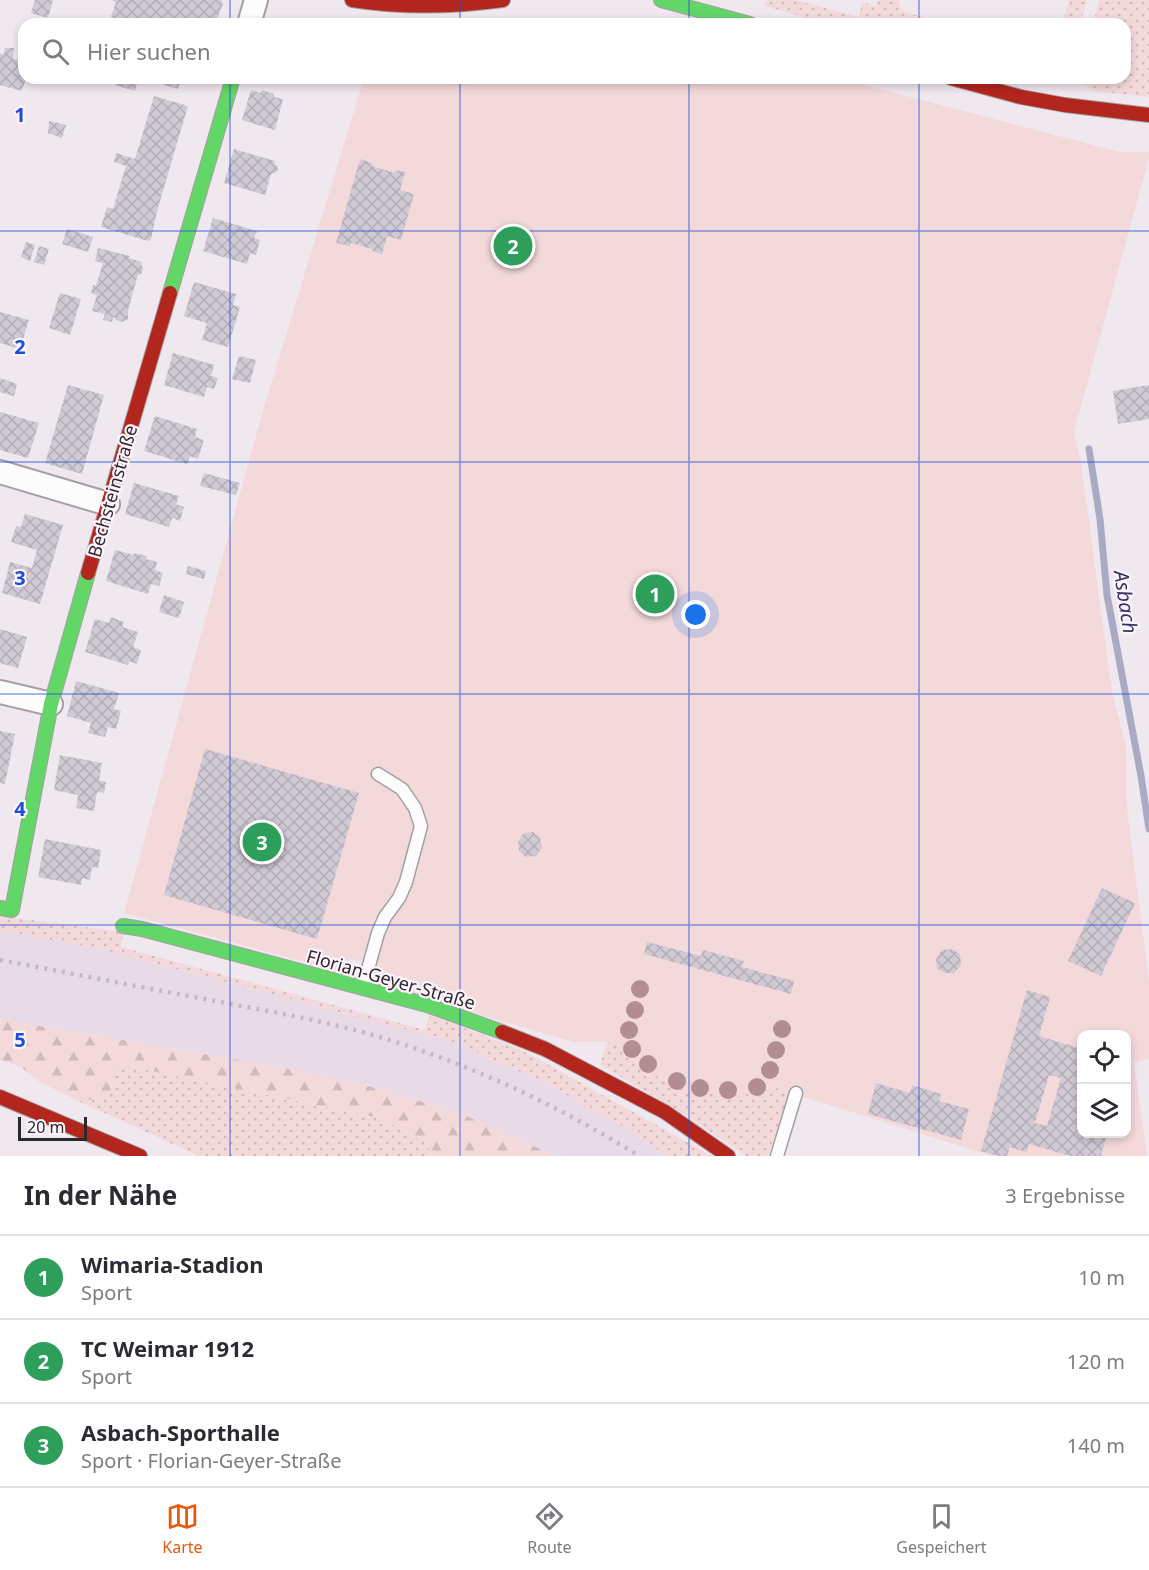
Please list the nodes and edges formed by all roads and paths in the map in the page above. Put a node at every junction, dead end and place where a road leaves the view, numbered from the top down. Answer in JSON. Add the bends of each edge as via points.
{"nodes":[{"id":1,"x":256,"y":0,"type":"edge"},
{"id":2,"x":352,"y":0,"type":"edge"},
{"id":3,"x":503,"y":0,"type":"edge"},
{"id":4,"x":661,"y":0,"type":"edge"},
{"id":5,"x":251,"y":18,"type":"edge"},
{"id":6,"x":728,"y":18,"type":"edge"},
{"id":7,"x":231,"y":84,"type":"edge"},
{"id":8,"x":973,"y":84,"type":"edge"},
{"id":9,"x":1149,"y":115,"type":"edge"},
{"id":10,"x":0,"y":472,"type":"edge"},
{"id":11,"x":108,"y":504,"type":"junction"},
{"id":12,"x":0,"y":692,"type":"edge"},
{"id":13,"x":51,"y":704,"type":"junction"},
{"id":14,"x":378,"y":774,"type":"dead end"},
{"id":15,"x":6,"y":909,"type":"edge"},
{"id":16,"x":123,"y":926,"type":"dead end"},
{"id":17,"x":362,"y":988,"type":"junction"},
{"id":18,"x":796,"y":1094,"type":"dead end"},
{"id":19,"x":0,"y":1097,"type":"edge"},
{"id":20,"x":139,"y":1156,"type":"edge"},
{"id":21,"x":728,"y":1156,"type":"edge"},
{"id":22,"x":777,"y":1156,"type":"edge"}],
"edges":[{"from":1,"to":5,"type":"street"},
{"from":2,"to":3,"type":"street","via":[[405,7],[450,7]]},
{"from":4,"to":6,"type":"street"},
{"from":7,"to":11,"type":"street","name":"Bechsteinstraße"},
{"from":8,"to":9,"type":"street","via":[[1065,105]]},
{"from":10,"to":11,"type":"street"},
{"from":11,"to":13,"type":"street","name":"Bechsteinstraße"},
{"from":12,"to":13,"type":"street"},
{"from":13,"to":15,"type":"street","name":"Bechsteinstraße"},
{"from":14,"to":17,"type":"lane","via":[[402,789],[422,826],[406,882],[378,933]]},
{"from":16,"to":17,"type":"street","name":"Florian-Geyer-Straße"},
{"from":17,"to":21,"type":"street","name":"Florian-Geyer-Straße","via":[[427,1005],[545,1049],[665,1112]]},
{"from":18,"to":22,"type":"lane"},
{"from":19,"to":20,"type":"street"}]}
